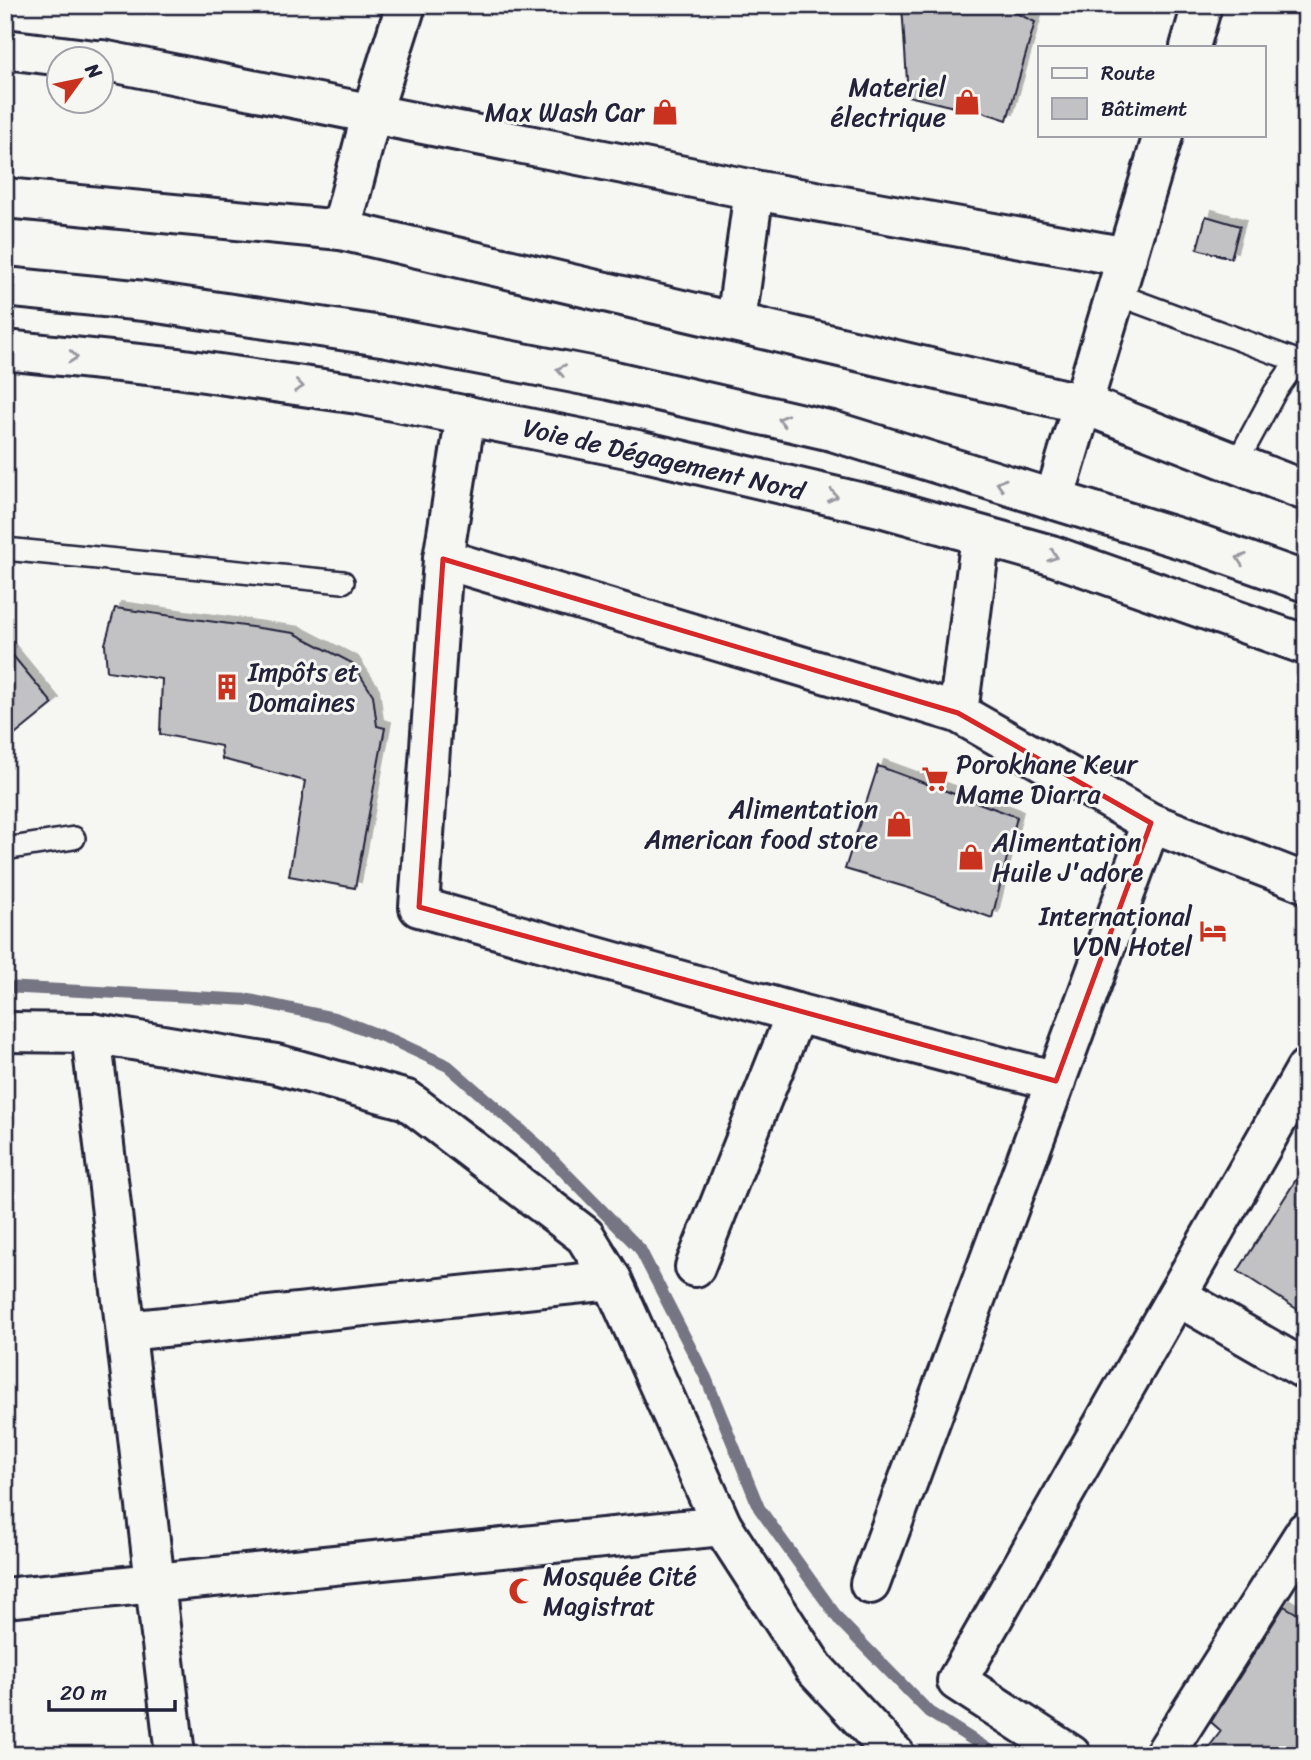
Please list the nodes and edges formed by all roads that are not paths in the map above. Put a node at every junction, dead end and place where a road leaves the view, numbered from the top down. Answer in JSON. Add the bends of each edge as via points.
{"nodes":[{"id":1,"x":406,"y":5,"type":"edge"},
{"id":2,"x":1202,"y":5,"type":"edge"},
{"id":3,"x":1190,"y":46,"type":"edge"},
{"id":4,"x":5,"y":49,"type":"edge"},
{"id":5,"x":46,"y":54,"type":"edge"},
{"id":6,"x":116,"y":63,"type":"edge"},
{"id":7,"x":372,"y":112,"type":"junction"},
{"id":8,"x":1163,"y":136,"type":"edge"},
{"id":9,"x":754,"y":190,"type":"junction"},
{"id":10,"x":5,"y":198,"type":"edge"},
{"id":11,"x":341,"y":230,"type":"junction"},
{"id":12,"x":1127,"y":257,"type":"junction"},
{"id":13,"x":5,"y":287,"type":"edge"},
{"id":14,"x":1116,"y":294,"type":"junction"},
{"id":15,"x":736,"y":322,"type":"junction"},
{"id":16,"x":5,"y":349,"type":"edge"},
{"id":17,"x":1301,"y":362,"type":"edge"},
{"id":18,"x":1083,"y":404,"type":"junction"},
{"id":19,"x":466,"y":415,"type":"junction"},
{"id":20,"x":1236,"y":464,"type":"junction"},
{"id":21,"x":1306,"y":492,"type":"edge"},
{"id":22,"x":1054,"y":500,"type":"junction"},
{"id":23,"x":981,"y":536,"type":"junction"},
{"id":24,"x":5,"y":549,"type":"edge"},
{"id":25,"x":443,"y":559,"type":"junction"},
{"id":26,"x":343,"y":582,"type":"dead end"},
{"id":27,"x":1306,"y":582,"type":"edge"},
{"id":28,"x":1306,"y":645,"type":"edge"},
{"id":29,"x":958,"y":713,"type":"junction"},
{"id":30,"x":1151,"y":823,"type":"junction"},
{"id":31,"x":74,"y":838,"type":"dead end"},
{"id":32,"x":5,"y":849,"type":"edge"},
{"id":33,"x":1306,"y":883,"type":"edge"},
{"id":34,"x":796,"y":1013,"type":"junction"},
{"id":35,"x":5,"y":1032,"type":"edge"},
{"id":36,"x":91,"y":1033,"type":"junction"},
{"id":37,"x":1306,"y":1069,"type":"edge"},
{"id":38,"x":1056,"y":1081,"type":"junction"},
{"id":39,"x":695,"y":1267,"type":"dead end"},
{"id":40,"x":612,"y":1280,"type":"junction"},
{"id":41,"x":1177,"y":1296,"type":"junction"},
{"id":42,"x":126,"y":1331,"type":"junction"},
{"id":43,"x":1306,"y":1370,"type":"edge"},
{"id":44,"x":722,"y":1526,"type":"junction"},
{"id":45,"x":1306,"y":1531,"type":"edge"},
{"id":46,"x":155,"y":1583,"type":"junction"},
{"id":47,"x":870,"y":1584,"type":"dead end"},
{"id":48,"x":5,"y":1598,"type":"edge"},
{"id":49,"x":884,"y":1754,"type":"edge"},
{"id":50,"x":175,"y":1755,"type":"edge"},
{"id":51,"x":1071,"y":1755,"type":"edge"},
{"id":52,"x":1164,"y":1755,"type":"edge"}],
"edges":[{"from":1,"to":7,"type":"main road"},
{"from":2,"to":3,"type":"main road"},
{"from":4,"to":5,"type":"main road"},
{"from":6,"to":7,"type":"main road"},
{"from":7,"to":9,"type":"main road"},
{"from":7,"to":11,"type":"main road"},
{"from":8,"to":12,"type":"main road"},
{"from":9,"to":12,"type":"main road"},
{"from":9,"to":15,"type":"main road"},
{"from":10,"to":11,"type":"main road"},
{"from":11,"to":15,"type":"main road"},
{"from":12,"to":14,"type":"main road"},
{"from":22,"to":13,"type":"main road","one_way":true,"via":[[832,431],[610,380],[375,335],[144,301]]},
{"from":14,"to":17,"type":"lane"},
{"from":14,"to":18,"type":"main road"},
{"from":15,"to":18,"type":"main road"},
{"from":16,"to":19,"type":"main road","name":"Voie de Dégagement Nord","one_way":true,"via":[[177,368]]},
{"from":17,"to":20,"type":"lane","via":[[1275,392]]},
{"from":18,"to":20,"type":"main road"},
{"from":18,"to":22,"type":"main road"},
{"from":19,"to":23,"type":"main road","name":"Voie de Dégagement Nord","one_way":true,"via":[[651,453]]},
{"from":19,"to":25,"type":"main road"},
{"from":20,"to":21,"type":"main road"},
{"from":27,"to":22,"type":"main road","one_way":true},
{"from":23,"to":28,"type":"main road","name":"Voie de Dégagement Nord","one_way":true,"via":[[1051,555]]},
{"from":23,"to":29,"type":"main road"},
{"from":24,"to":26,"type":"lane"},
{"from":25,"to":29,"type":"main road"},
{"from":25,"to":34,"type":"main road","via":[[419,907]]},
{"from":29,"to":30,"type":"main road"},
{"from":30,"to":33,"type":"main road"},
{"from":30,"to":38,"type":"main road"},
{"from":31,"to":32,"type":"lane"},
{"from":34,"to":38,"type":"main road"},
{"from":34,"to":39,"type":"main road"},
{"from":35,"to":36,"type":"main road"},
{"from":36,"to":40,"type":"main road","via":[[276,1064],[407,1100],[586,1236]]},
{"from":36,"to":42,"type":"main road"},
{"from":37,"to":41,"type":"main road"},
{"from":38,"to":47,"type":"main road"},
{"from":40,"to":42,"type":"main road"},
{"from":40,"to":44,"type":"main road"},
{"from":41,"to":43,"type":"main road"},
{"from":41,"to":51,"type":"main road","via":[[957,1681]]},
{"from":42,"to":46,"type":"main road"},
{"from":44,"to":46,"type":"main road"},
{"from":44,"to":49,"type":"main road","via":[[814,1668]]},
{"from":45,"to":52,"type":"main road"},
{"from":46,"to":48,"type":"main road"},
{"from":46,"to":50,"type":"main road"}]}
